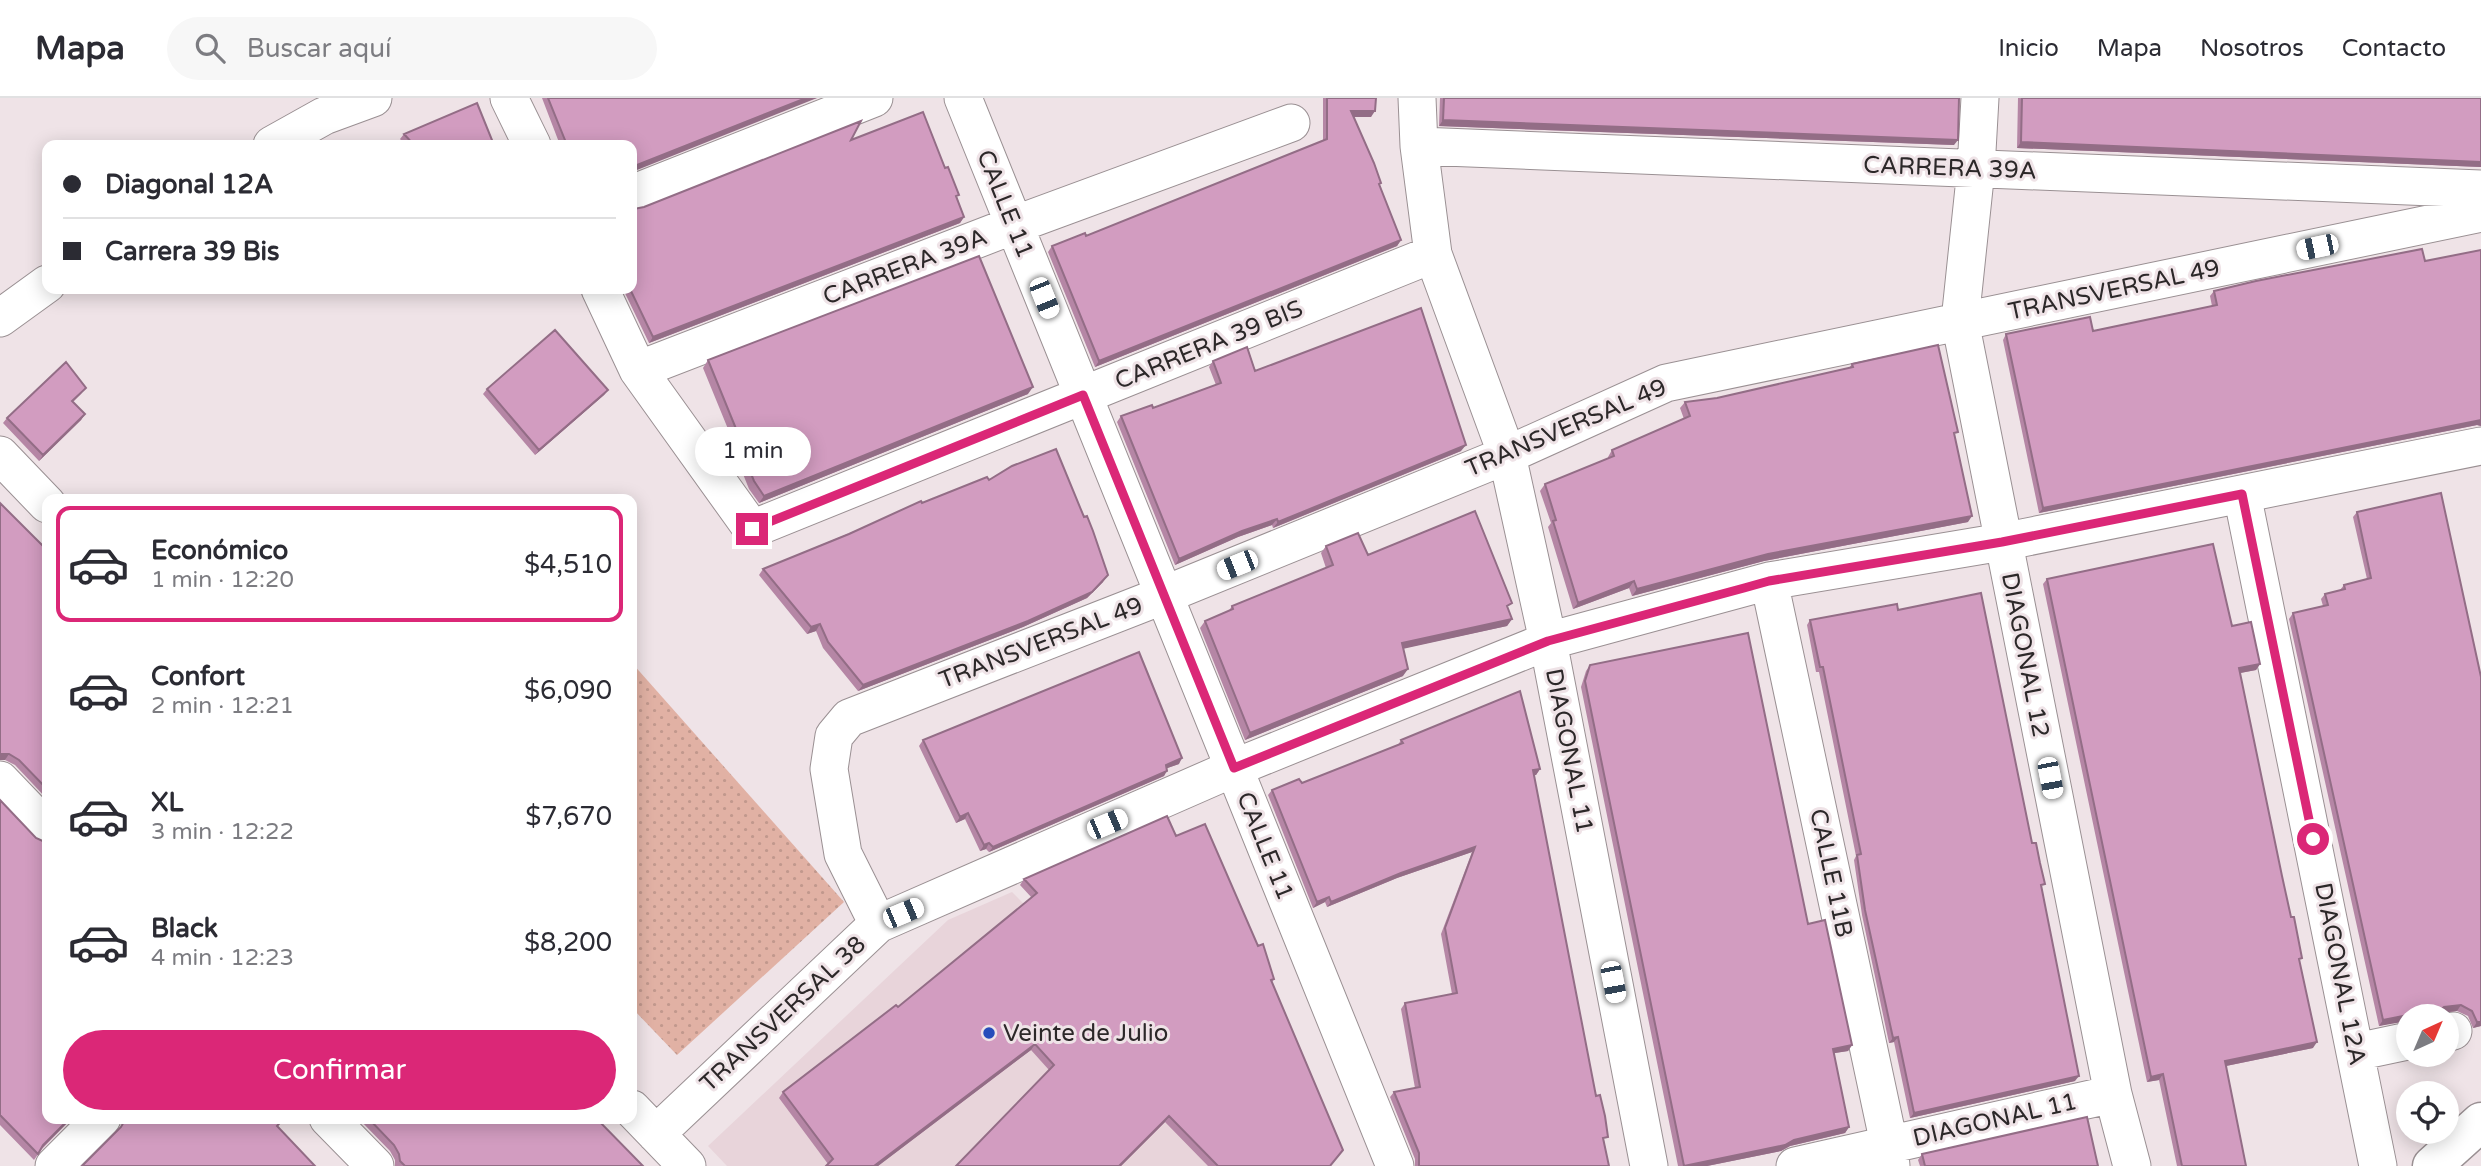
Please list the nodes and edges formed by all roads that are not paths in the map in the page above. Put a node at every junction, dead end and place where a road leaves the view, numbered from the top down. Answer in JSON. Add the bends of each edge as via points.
{"nodes":[{"id":1,"x":373,"y":98,"type":"edge"},
{"id":2,"x":509,"y":98,"type":"edge"},
{"id":3,"x":874,"y":98,"type":"edge"},
{"id":4,"x":963,"y":98,"type":"edge"},
{"id":5,"x":1417,"y":98,"type":"edge"},
{"id":6,"x":1980,"y":98,"type":"edge"},
{"id":7,"x":320,"y":107,"type":"edge"},
{"id":8,"x":1291,"y":123,"type":"dead end"},
{"id":9,"x":278,"y":140,"type":"edge"},
{"id":10,"x":530,"y":140,"type":"edge"},
{"id":11,"x":1419,"y":146,"type":"junction"},
{"id":12,"x":1976,"y":169,"type":"junction"},
{"id":13,"x":2481,"y":189,"type":"edge"},
{"id":14,"x":637,"y":192,"type":"edge"},
{"id":15,"x":2481,"y":213,"type":"edge"},
{"id":16,"x":1014,"y":225,"type":"junction"},
{"id":17,"x":1433,"y":254,"type":"junction"},
{"id":18,"x":42,"y":288,"type":"edge"},
{"id":19,"x":602,"y":294,"type":"edge"},
{"id":20,"x":0,"y":318,"type":"edge"},
{"id":21,"x":1960,"y":321,"type":"junction"},
{"id":22,"x":638,"y":370,"type":"junction"},
{"id":23,"x":1083,"y":395,"type":"junction"},
{"id":24,"x":0,"y":455,"type":"edge"},
{"id":25,"x":1507,"y":455,"type":"junction"},
{"id":26,"x":2479,"y":457,"type":"edge"},
{"id":27,"x":2242,"y":494,"type":"junction"},
{"id":28,"x":42,"y":499,"type":"edge"},
{"id":29,"x":2002,"y":542,"type":"junction"},
{"id":30,"x":1769,"y":581,"type":"junction"},
{"id":31,"x":1164,"y":595,"type":"junction"},
{"id":32,"x":1548,"y":641,"type":"junction"},
{"id":33,"x":1234,"y":768,"type":"junction"},
{"id":34,"x":0,"y":780,"type":"edge"},
{"id":35,"x":42,"y":824,"type":"edge"},
{"id":36,"x":878,"y":924,"type":"junction"},
{"id":37,"x":2396,"y":1044,"type":"edge"},
{"id":38,"x":2356,"y":1052,"type":"junction"},
{"id":39,"x":2113,"y":1094,"type":"junction"},
{"id":40,"x":644,"y":1121,"type":"edge"},
{"id":41,"x":2481,"y":1122,"type":"edge"},
{"id":42,"x":96,"y":1124,"type":"edge"},
{"id":43,"x":334,"y":1124,"type":"edge"},
{"id":44,"x":1890,"y":1155,"type":"edge"},
{"id":45,"x":54,"y":1166,"type":"edge"},
{"id":46,"x":375,"y":1166,"type":"edge"},
{"id":47,"x":687,"y":1166,"type":"edge"},
{"id":48,"x":1395,"y":1166,"type":"edge"},
{"id":49,"x":1649,"y":1166,"type":"edge"},
{"id":50,"x":1794,"y":1166,"type":"edge"},
{"id":51,"x":2132,"y":1166,"type":"edge"},
{"id":52,"x":2378,"y":1166,"type":"edge"},
{"id":53,"x":2432,"y":1166,"type":"edge"}],
"edges":[{"from":1,"to":7,"type":"street"},
{"from":2,"to":10,"type":"street"},
{"from":3,"to":14,"type":"street"},
{"from":4,"to":16,"type":"street","name":"CALLE 11"},
{"from":5,"to":11,"type":"street","name":"DIAGONAL 11"},
{"from":6,"to":12,"type":"street","name":"DIAGONAL 12"},
{"from":7,"to":9,"type":"street"},
{"from":8,"to":16,"type":"street","name":"CARRERA 39A"},
{"from":11,"to":12,"type":"street","name":"CARRERA 39A"},
{"from":11,"to":17,"type":"street","name":"DIAGONAL 11"},
{"from":12,"to":13,"type":"street","name":"CARRERA 39A"},
{"from":12,"to":21,"type":"street","name":"DIAGONAL 12"},
{"from":15,"to":21,"type":"street","name":"TRANSVERSAL 49"},
{"from":16,"to":22,"type":"street","name":"CARRERA 39A"},
{"from":16,"to":23,"type":"street","name":"CALLE 11"},
{"from":17,"to":23,"type":"street","name":"CARRERA 39 BIS"},
{"from":17,"to":25,"type":"street","name":"DIAGONAL 11"},
{"from":18,"to":20,"type":"street"},
{"from":19,"to":22,"type":"street"},
{"from":21,"to":25,"type":"street","name":"TRANSVERSAL 49","via":[[1667,383]]},
{"from":21,"to":29,"type":"street","name":"DIAGONAL 12"},
{"from":22,"to":23,"type":"street","name":"CARRERA 39 BIS","via":[[752,529]]},
{"from":23,"to":31,"type":"street","name":"CALLE 11"},
{"from":24,"to":28,"type":"street"},
{"from":25,"to":31,"type":"street","name":"TRANSVERSAL 49"},
{"from":25,"to":32,"type":"street","name":"DIAGONAL 11"},
{"from":26,"to":27,"type":"street","name":"TRANSVERSAL 38"},
{"from":27,"to":29,"type":"street","name":"TRANSVERSAL 38"},
{"from":27,"to":38,"type":"street","name":"DIAGONAL 12A"},
{"from":29,"to":30,"type":"street","name":"TRANSVERSAL 38"},
{"from":29,"to":39,"type":"street","name":"DIAGONAL 12"},
{"from":30,"to":32,"type":"street","name":"TRANSVERSAL 38"},
{"from":30,"to":44,"type":"street","name":"CALLE 11B"},
{"from":31,"to":33,"type":"street","name":"CALLE 11"},
{"from":31,"to":36,"type":"street","name":"TRANSVERSAL 49","via":[[849,718],[834,736],[829,769],[843,854]]},
{"from":32,"to":33,"type":"street","name":"TRANSVERSAL 38"},
{"from":32,"to":49,"type":"street","name":"DIAGONAL 11"},
{"from":33,"to":36,"type":"street","name":"TRANSVERSAL 38"},
{"from":33,"to":48,"type":"street","name":"CALLE 11"},
{"from":34,"to":35,"type":"street"},
{"from":36,"to":40,"type":"street","name":"TRANSVERSAL 38"},
{"from":37,"to":38,"type":"street"},
{"from":38,"to":52,"type":"street","name":"DIAGONAL 12A"},
{"from":39,"to":44,"type":"street","name":"DIAGONAL 11"},
{"from":39,"to":51,"type":"street","name":"DIAGONAL 12"},
{"from":40,"to":47,"type":"street"},
{"from":41,"to":53,"type":"street"},
{"from":42,"to":45,"type":"street"},
{"from":43,"to":46,"type":"street"},
{"from":44,"to":50,"type":"street","name":"DIAGONAL 11"}]}
